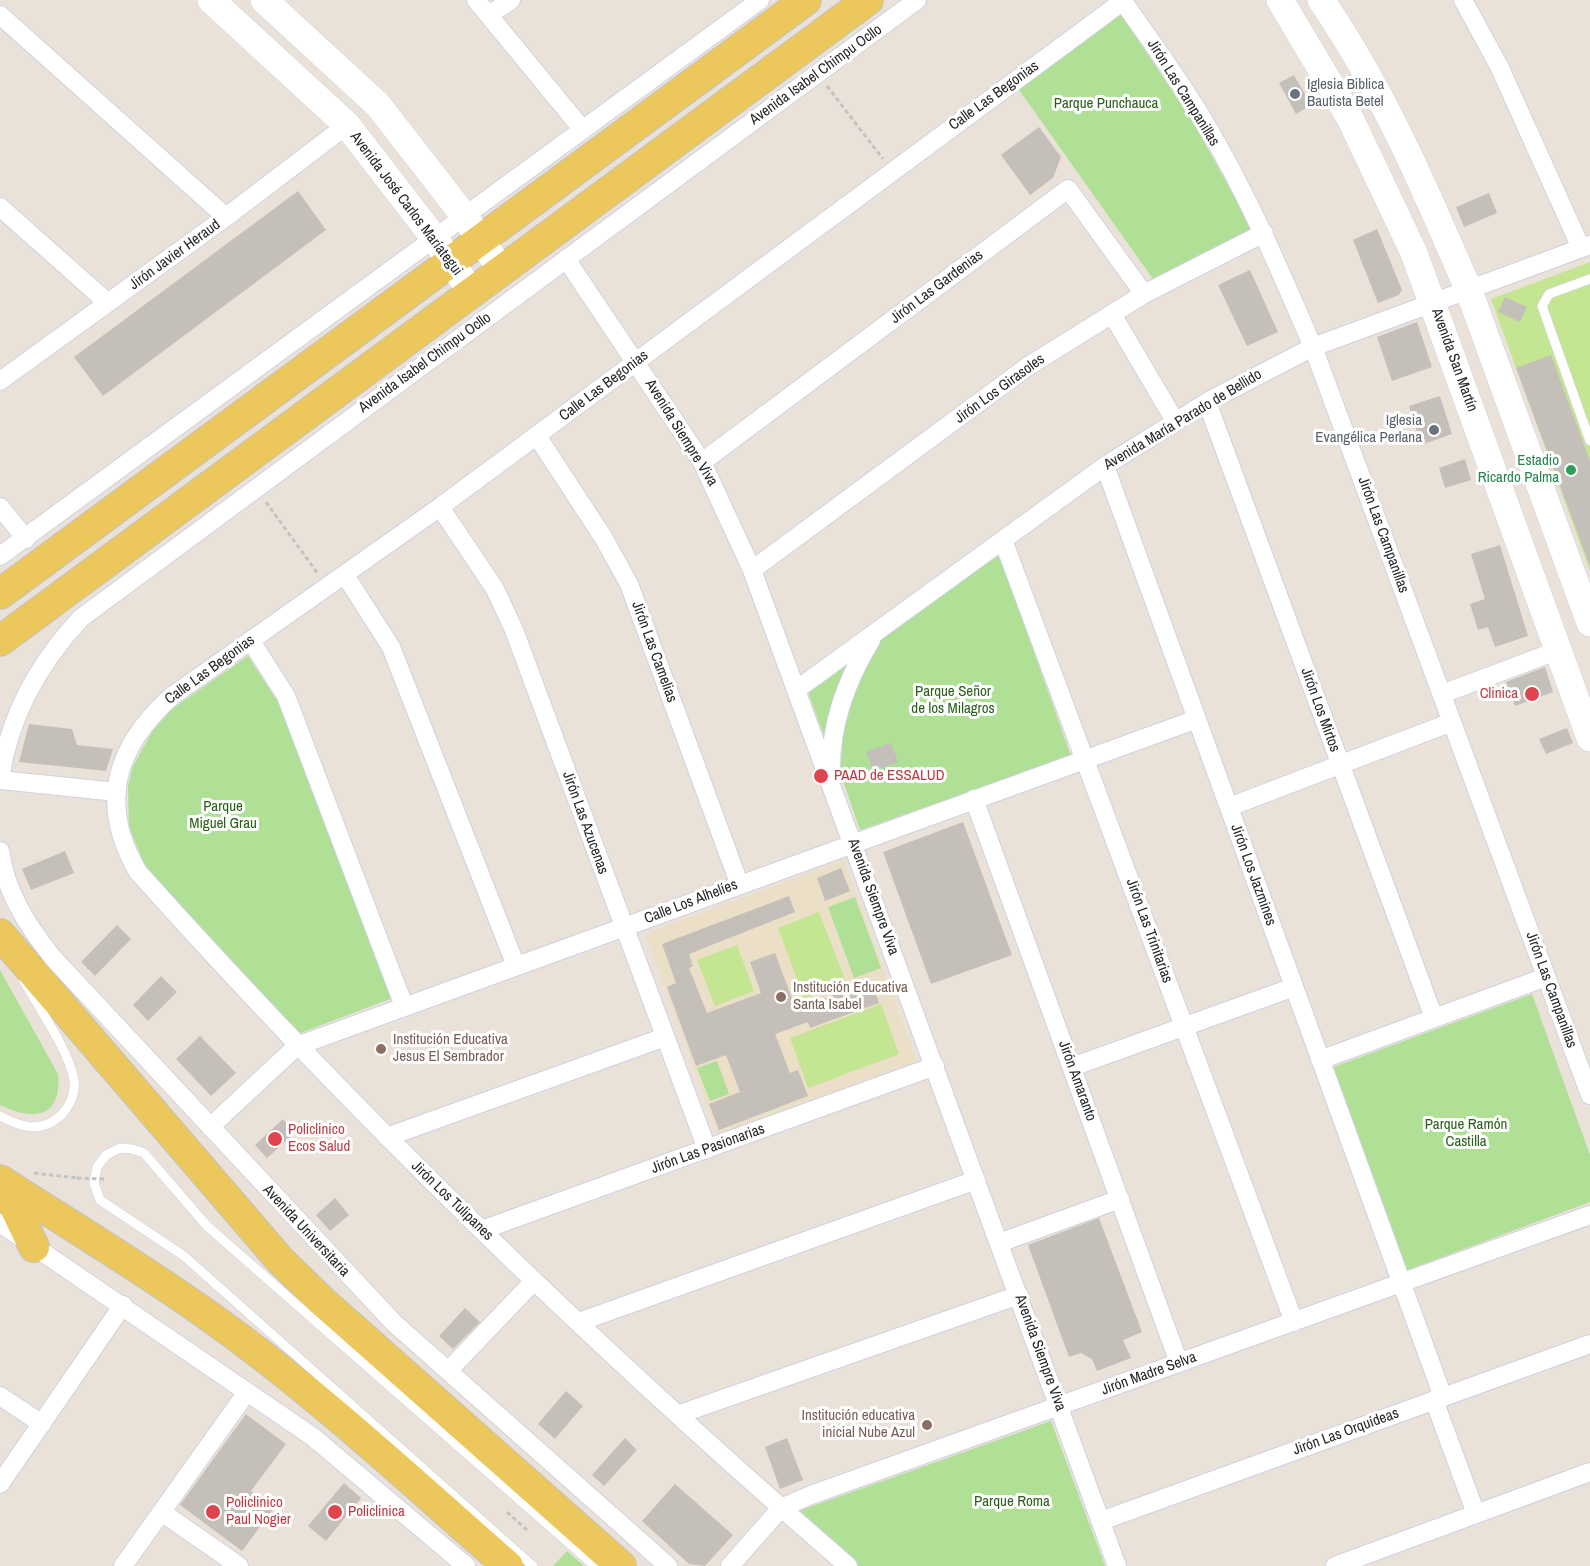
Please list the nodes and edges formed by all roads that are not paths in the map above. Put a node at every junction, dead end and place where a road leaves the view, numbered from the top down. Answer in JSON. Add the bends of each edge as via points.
{"nodes":[{"id":1,"x":211,"y":0,"type":"edge"},
{"id":2,"x":264,"y":0,"type":"edge"},
{"id":3,"x":476,"y":0,"type":"edge"},
{"id":4,"x":511,"y":0,"type":"edge"},
{"id":5,"x":760,"y":0,"type":"edge"},
{"id":6,"x":806,"y":0,"type":"edge"},
{"id":7,"x":868,"y":0,"type":"edge"},
{"id":8,"x":917,"y":0,"type":"edge"},
{"id":9,"x":1122,"y":0,"type":"edge"},
{"id":10,"x":1280,"y":0,"type":"edge"},
{"id":11,"x":1321,"y":0,"type":"edge"},
{"id":12,"x":1463,"y":0,"type":"edge"},
{"id":13,"x":0,"y":15,"type":"edge"},
{"id":14,"x":489,"y":15,"type":"junction"},
{"id":15,"x":347,"y":125,"type":"junction"},
{"id":16,"x":583,"y":130,"type":"junction"},
{"id":17,"x":0,"y":207,"type":"edge"},
{"id":18,"x":226,"y":217,"type":"junction"},
{"id":19,"x":473,"y":228,"type":"junction"},
{"id":20,"x":1264,"y":233,"type":"junction"},
{"id":21,"x":1586,"y":247,"type":"edge"},
{"id":22,"x":443,"y":250,"type":"junction"},
{"id":23,"x":566,"y":259,"type":"junction"},
{"id":24,"x":1590,"y":279,"type":"edge"},
{"id":25,"x":510,"y":283,"type":"junction"},
{"id":26,"x":1469,"y":291,"type":"junction"},
{"id":27,"x":1144,"y":294,"type":"junction"},
{"id":28,"x":108,"y":303,"type":"junction"},
{"id":29,"x":1434,"y":304,"type":"junction"},
{"id":30,"x":480,"y":305,"type":"junction"},
{"id":31,"x":1112,"y":314,"type":"junction"},
{"id":32,"x":1314,"y":347,"type":"junction"},
{"id":33,"x":636,"y":361,"type":"junction"},
{"id":34,"x":0,"y":381,"type":"edge"},
{"id":35,"x":1207,"y":402,"type":"junction"},
{"id":36,"x":1175,"y":421,"type":"junction"},
{"id":37,"x":537,"y":435,"type":"junction"},
{"id":38,"x":1590,"y":441,"type":"edge"},
{"id":39,"x":702,"y":462,"type":"junction"},
{"id":40,"x":1105,"y":466,"type":"junction"},
{"id":41,"x":0,"y":507,"type":"edge"},
{"id":42,"x":440,"y":507,"type":"junction"},
{"id":43,"x":26,"y":539,"type":"junction"},
{"id":44,"x":1003,"y":540,"type":"junction"},
{"id":45,"x":0,"y":556,"type":"edge"},
{"id":46,"x":752,"y":570,"type":"junction"},
{"id":47,"x":345,"y":575,"type":"junction"},
{"id":48,"x":0,"y":594,"type":"edge"},
{"id":49,"x":1588,"y":613,"type":"edge"},
{"id":50,"x":32,"y":617,"type":"junction"},
{"id":51,"x":877,"y":631,"type":"junction"},
{"id":52,"x":0,"y":641,"type":"edge"},
{"id":53,"x":250,"y":641,"type":"junction"},
{"id":54,"x":1559,"y":650,"type":"junction"},
{"id":55,"x":0,"y":660,"type":"edge"},
{"id":56,"x":796,"y":690,"type":"junction"},
{"id":57,"x":1442,"y":694,"type":"junction"},
{"id":58,"x":1197,"y":719,"type":"junction"},
{"id":59,"x":1452,"y":722,"type":"junction"},
{"id":60,"x":1590,"y":738,"type":"edge"},
{"id":61,"x":1085,"y":759,"type":"junction"},
{"id":62,"x":1340,"y":764,"type":"junction"},
{"id":63,"x":0,"y":780,"type":"edge"},
{"id":64,"x":832,"y":786,"type":"junction"},
{"id":65,"x":117,"y":792,"type":"junction"},
{"id":66,"x":974,"y":799,"type":"junction"},
{"id":67,"x":1229,"y":807,"type":"junction"},
{"id":68,"x":853,"y":843,"type":"junction"},
{"id":69,"x":0,"y":851,"type":"edge"},
{"id":70,"x":739,"y":883,"type":"junction"},
{"id":71,"x":624,"y":927,"type":"junction"},
{"id":72,"x":1,"y":934,"type":"edge"},
{"id":73,"x":516,"y":966,"type":"junction"},
{"id":74,"x":1546,"y":977,"type":"junction"},
{"id":75,"x":1294,"y":987,"type":"junction"},
{"id":76,"x":404,"y":1006,"type":"junction"},
{"id":77,"x":1434,"y":1018,"type":"junction"},
{"id":78,"x":1185,"y":1027,"type":"junction"},
{"id":79,"x":665,"y":1037,"type":"junction"},
{"id":80,"x":297,"y":1046,"type":"junction"},
{"id":81,"x":1320,"y":1060,"type":"junction"},
{"id":82,"x":935,"y":1066,"type":"junction"},
{"id":83,"x":1072,"y":1067,"type":"junction"},
{"id":84,"x":1590,"y":1095,"type":"edge"},
{"id":85,"x":0,"y":1116,"type":"edge"},
{"id":86,"x":210,"y":1127,"type":"junction"},
{"id":87,"x":387,"y":1137,"type":"junction"},
{"id":88,"x":707,"y":1149,"type":"junction"},
{"id":89,"x":10,"y":1178,"type":"edge"},
{"id":90,"x":976,"y":1180,"type":"junction"},
{"id":91,"x":1120,"y":1199,"type":"junction"},
{"id":92,"x":1590,"y":1215,"type":"edge"},
{"id":93,"x":0,"y":1224,"type":"edge"},
{"id":94,"x":482,"y":1230,"type":"junction"},
{"id":95,"x":999,"y":1243,"type":"junction"},
{"id":96,"x":34,"y":1247,"type":"junction"},
{"id":97,"x":534,"y":1281,"type":"junction"},
{"id":98,"x":1401,"y":1283,"type":"junction"},
{"id":99,"x":1019,"y":1295,"type":"junction"},
{"id":100,"x":123,"y":1305,"type":"junction"},
{"id":101,"x":579,"y":1322,"type":"junction"},
{"id":102,"x":1294,"y":1322,"type":"junction"},
{"id":103,"x":1590,"y":1344,"type":"edge"},
{"id":104,"x":1179,"y":1363,"type":"junction"},
{"id":105,"x":448,"y":1371,"type":"junction"},
{"id":106,"x":247,"y":1392,"type":"junction"},
{"id":107,"x":0,"y":1396,"type":"edge"},
{"id":108,"x":1439,"y":1398,"type":"junction"},
{"id":109,"x":1059,"y":1406,"type":"junction"},
{"id":110,"x":680,"y":1414,"type":"junction"},
{"id":111,"x":42,"y":1424,"type":"junction"},
{"id":112,"x":1590,"y":1472,"type":"edge"},
{"id":113,"x":0,"y":1484,"type":"edge"},
{"id":114,"x":781,"y":1508,"type":"junction"},
{"id":115,"x":163,"y":1513,"type":"junction"},
{"id":116,"x":1476,"y":1514,"type":"junction"},
{"id":117,"x":1101,"y":1521,"type":"junction"},
{"id":118,"x":123,"y":1566,"type":"edge"},
{"id":119,"x":239,"y":1566,"type":"edge"},
{"id":120,"x":466,"y":1566,"type":"edge"},
{"id":121,"x":508,"y":1566,"type":"edge"},
{"id":122,"x":533,"y":1566,"type":"edge"},
{"id":123,"x":595,"y":1566,"type":"edge"},
{"id":124,"x":621,"y":1566,"type":"edge"},
{"id":125,"x":668,"y":1566,"type":"edge"},
{"id":126,"x":730,"y":1566,"type":"edge"},
{"id":127,"x":848,"y":1566,"type":"edge"},
{"id":128,"x":1117,"y":1566,"type":"edge"},
{"id":129,"x":1335,"y":1566,"type":"edge"}],
"edges":[{"from":1,"to":15,"type":"main road","name":"Avenida José Carlos Maríategui"},
{"from":2,"to":19,"type":"main road","via":[[378,105]]},
{"from":3,"to":14,"type":"street"},
{"from":4,"to":14,"type":"street"},
{"from":5,"to":16,"type":"street"},
{"from":6,"to":19,"type":"main road"},
{"from":7,"to":25,"type":"main road","name":"Avenida Isabel Chimpu Ocllo"},
{"from":8,"to":23,"type":"street","name":"Avenida Isabel Chimpu Ocllo"},
{"from":9,"to":20,"type":"street","name":"Jirón Las Campanillas","via":[[1204,122]]},
{"from":9,"to":33,"type":"street","name":"Calle Las Begonias"},
{"from":10,"to":29,"type":"main road","name":"Avenida San Martín","via":[[1369,155]]},
{"from":11,"to":26,"type":"main road","via":[[1399,134]]},
{"from":12,"to":21,"type":"street"},
{"from":13,"to":18,"type":"street"},
{"from":14,"to":16,"type":"street"},
{"from":15,"to":18,"type":"street","name":"Jirón Javier Heraud"},
{"from":15,"to":22,"type":"main road","name":"Avenida José Carlos Maríategui"},
{"from":16,"to":19,"type":"street"},
{"from":17,"to":28,"type":"street"},
{"from":18,"to":28,"type":"street","name":"Jirón Javier Heraud"},
{"from":19,"to":22,"type":"main road"},
{"from":19,"to":25,"type":"main road"},
{"from":20,"to":27,"type":"street","name":"Jirón Los Girasoles"},
{"from":20,"to":32,"type":"street","name":"Jirón Las Campanillas"},
{"from":21,"to":26,"type":"street","name":"Avenida María Parado de Bellido"},
{"from":22,"to":30,"type":"main road","name":"Avenida José Carlos Maríategui"},
{"from":22,"to":43,"type":"street"},
{"from":22,"to":48,"type":"main road"},
{"from":23,"to":25,"type":"street","name":"Avenida Isabel Chimpu Ocllo"},
{"from":23,"to":33,"type":"street","name":"Avenida Siempre Viva"},
{"from":24,"to":38,"type":"lane","via":[[1549,294],[1542,306]]},
{"from":25,"to":30,"type":"main road","name":"Avenida Isabel Chimpu Ocllo"},
{"from":26,"to":29,"type":"street","name":"Avenida María Parado de Bellido"},
{"from":26,"to":49,"type":"main road"},
{"from":27,"to":31,"type":"street","name":"Jirón Los Girasoles"},
{"from":27,"to":39,"type":"street","name":"Jirón Las Gardenias","via":[[1068,189]]},
{"from":28,"to":34,"type":"street","name":"Jirón Javier Heraud"},
{"from":29,"to":32,"type":"street","name":"Avenida María Parado de Bellido"},
{"from":29,"to":54,"type":"main road","name":"Avenida San Martín"},
{"from":30,"to":50,"type":"main road","name":"Avenida Isabel Chimpu Ocllo"},
{"from":30,"to":63,"type":"street","name":"Avenida Isabel Chimpu Ocllo","via":[[256,488],[81,618],[59,642],[26,693],[6,749]]},
{"from":31,"to":36,"type":"street"},
{"from":31,"to":46,"type":"street","name":"Jirón Los Girasoles","via":[[1027,367]]},
{"from":32,"to":35,"type":"street","name":"Avenida María Parado de Bellido"},
{"from":32,"to":57,"type":"street","name":"Jirón Las Campanillas"},
{"from":33,"to":37,"type":"street","name":"Calle Las Begonias"},
{"from":33,"to":39,"type":"street","name":"Avenida Siempre Viva"},
{"from":35,"to":36,"type":"street","name":"Avenida María Parado de Bellido"},
{"from":35,"to":62,"type":"street","name":"Jirón Los Mirtos"},
{"from":36,"to":40,"type":"street","name":"Avenida María Parado de Bellido"},
{"from":37,"to":42,"type":"street","name":"Calle Las Begonias"},
{"from":37,"to":70,"type":"street","name":"Jirón Las Camelias","via":[[629,584]]},
{"from":39,"to":46,"type":"street","name":"Avenida Siempre Viva"},
{"from":40,"to":44,"type":"street","name":"Avenida María Parado de Bellido"},
{"from":40,"to":58,"type":"street","name":"Jirón Los Jazmines"},
{"from":41,"to":43,"type":"street"},
{"from":42,"to":47,"type":"street","name":"Calle Las Begonias"},
{"from":42,"to":71,"type":"street","name":"Jirón Las Azucenas","via":[[495,589],[514,630]]},
{"from":43,"to":45,"type":"street"},
{"from":44,"to":51,"type":"street","name":"Avenida María Parado de Bellido"},
{"from":44,"to":61,"type":"street","name":"Jirón Las Trinitarias"},
{"from":46,"to":56,"type":"street","name":"Avenida Siempre Viva"},
{"from":47,"to":53,"type":"street","name":"Calle Las Begonias"},
{"from":47,"to":73,"type":"street","via":[[391,647]]},
{"from":50,"to":52,"type":"main road","name":"Avenida Isabel Chimpu Ocllo"},
{"from":50,"to":55,"type":"main road"},
{"from":51,"to":56,"type":"street","name":"Avenida María Parado de Bellido"},
{"from":51,"to":64,"type":"street","name":"Avenida María Parado de Bellido","via":[[858,662],[839,709],[831,752]]},
{"from":53,"to":65,"type":"street","name":"Calle Las Begonias","via":[[150,716],[133,737],[122,764]]},
{"from":53,"to":76,"type":"street","via":[[286,696]]},
{"from":54,"to":57,"type":"street"},
{"from":54,"to":60,"type":"main road","name":"Avenida San Martín"},
{"from":56,"to":64,"type":"street","name":"Avenida Siempre Viva"},
{"from":57,"to":59,"type":"street","name":"Jirón Las Campanillas"},
{"from":58,"to":61,"type":"street","name":"Calle Los Alhelíes"},
{"from":58,"to":67,"type":"street","name":"Jirón Los Jazmines"},
{"from":59,"to":62,"type":"street"},
{"from":59,"to":74,"type":"street","name":"Jirón Las Campanillas"},
{"from":61,"to":66,"type":"street","name":"Calle Los Alhelíes"},
{"from":61,"to":78,"type":"street","name":"Jirón Las Trinitarias"},
{"from":62,"to":67,"type":"street"},
{"from":62,"to":77,"type":"street","name":"Jirón Los Mirtos"},
{"from":63,"to":65,"type":"street"},
{"from":64,"to":68,"type":"street","name":"Avenida Siempre Viva"},
{"from":65,"to":80,"type":"street","name":"Jirón Los Tulipanes","via":[[118,828],[138,872]]},
{"from":66,"to":68,"type":"street","name":"Calle Los Alhelíes"},
{"from":66,"to":83,"type":"street","name":"Jirón Amaranto"},
{"from":67,"to":75,"type":"street","name":"Jirón Los Jazmines"},
{"from":68,"to":70,"type":"street","name":"Calle Los Alhelíes"},
{"from":68,"to":82,"type":"street","name":"Avenida Siempre Viva"},
{"from":69,"to":86,"type":"street","name":"Avenida Universitaria","via":[[6,879],[29,927],[53,958]]},
{"from":70,"to":71,"type":"street","name":"Calle Los Alhelíes"},
{"from":71,"to":73,"type":"street","name":"Calle Los Alhelíes"},
{"from":71,"to":79,"type":"street","name":"Jirón Las Azucenas"},
{"from":72,"to":85,"type":"lane","via":[[65,1059],[74,1086],[69,1106],[46,1126],[30,1128]]},
{"from":72,"to":124,"type":"main road","via":[[280,1260]]},
{"from":73,"to":76,"type":"street","name":"Calle Los Alhelíes"},
{"from":74,"to":77,"type":"street"},
{"from":74,"to":84,"type":"street","name":"Jirón Las Campanillas"},
{"from":75,"to":78,"type":"street"},
{"from":75,"to":81,"type":"street","name":"Jirón Los Jazmines"},
{"from":76,"to":80,"type":"street","name":"Calle Los Alhelíes"},
{"from":77,"to":81,"type":"street"},
{"from":78,"to":83,"type":"street"},
{"from":78,"to":102,"type":"street","name":"Jirón Las Trinitarias"},
{"from":79,"to":87,"type":"street"},
{"from":79,"to":88,"type":"street","name":"Jirón Las Azucenas"},
{"from":80,"to":86,"type":"street","name":"Calle Los Alhelíes"},
{"from":80,"to":87,"type":"street","name":"Jirón Los Tulipanes"},
{"from":81,"to":98,"type":"street","name":"Jirón Los Jazmines"},
{"from":82,"to":88,"type":"street","name":"Jirón Las Pasionarias"},
{"from":82,"to":90,"type":"street","name":"Avenida Siempre Viva"},
{"from":83,"to":91,"type":"street","name":"Jirón Amaranto"},
{"from":86,"to":105,"type":"street","name":"Avenida Universitaria","via":[[394,1323]]},
{"from":87,"to":94,"type":"street","name":"Jirón Los Tulipanes"},
{"from":88,"to":94,"type":"street","name":"Jirón Las Pasionarias"},
{"from":89,"to":96,"type":"main road"},
{"from":89,"to":121,"type":"main road","via":[[255,1351]]},
{"from":90,"to":95,"type":"street","name":"Avenida Siempre Viva"},
{"from":90,"to":101,"type":"street"},
{"from":91,"to":95,"type":"street"},
{"from":91,"to":104,"type":"street","name":"Jirón Amaranto"},
{"from":92,"to":98,"type":"street","name":"Jirón Madre Selva"},
{"from":93,"to":96,"type":"street"},
{"from":94,"to":97,"type":"street","name":"Jirón Los Tulipanes"},
{"from":95,"to":99,"type":"street","name":"Avenida Siempre Viva"},
{"from":96,"to":100,"type":"street"},
{"from":97,"to":101,"type":"street","name":"Jirón Los Tulipanes"},
{"from":97,"to":105,"type":"street"},
{"from":98,"to":102,"type":"street","name":"Jirón Madre Selva"},
{"from":98,"to":108,"type":"street","name":"Jirón Los Jazmines"},
{"from":99,"to":109,"type":"street","name":"Avenida Siempre Viva"},
{"from":99,"to":110,"type":"street"},
{"from":100,"to":106,"type":"street"},
{"from":100,"to":111,"type":"street"},
{"from":101,"to":110,"type":"street","name":"Jirón Los Tulipanes"},
{"from":102,"to":104,"type":"street","name":"Jirón Madre Selva"},
{"from":103,"to":108,"type":"street","name":"Jirón Las Orquídeas"},
{"from":104,"to":109,"type":"street","name":"Jirón Madre Selva"},
{"from":105,"to":125,"type":"street","name":"Avenida Universitaria"},
{"from":106,"to":115,"type":"street"},
{"from":106,"to":120,"type":"street","via":[[313,1437]]},
{"from":107,"to":111,"type":"street"},
{"from":108,"to":116,"type":"street","name":"Jirón Los Jazmines"},
{"from":108,"to":117,"type":"street","name":"Jirón Las Orquídeas"},
{"from":109,"to":114,"type":"street","name":"Jirón Madre Selva"},
{"from":109,"to":117,"type":"street","name":"Avenida Siempre Viva"},
{"from":110,"to":114,"type":"street","name":"Jirón Los Tulipanes"},
{"from":111,"to":113,"type":"street"},
{"from":112,"to":116,"type":"street"},
{"from":114,"to":126,"type":"street","name":"Jirón Madre Selva"},
{"from":114,"to":127,"type":"street","name":"Jirón Los Tulipanes"},
{"from":115,"to":118,"type":"street"},
{"from":115,"to":119,"type":"street"},
{"from":116,"to":129,"type":"street"},
{"from":117,"to":128,"type":"street","name":"Avenida Siempre Viva"},
{"from":122,"to":123,"type":"lane","via":[[184,1256],[100,1200],[94,1183],[97,1167],[105,1155],[120,1148],[144,1153],[207,1226]]}]}
